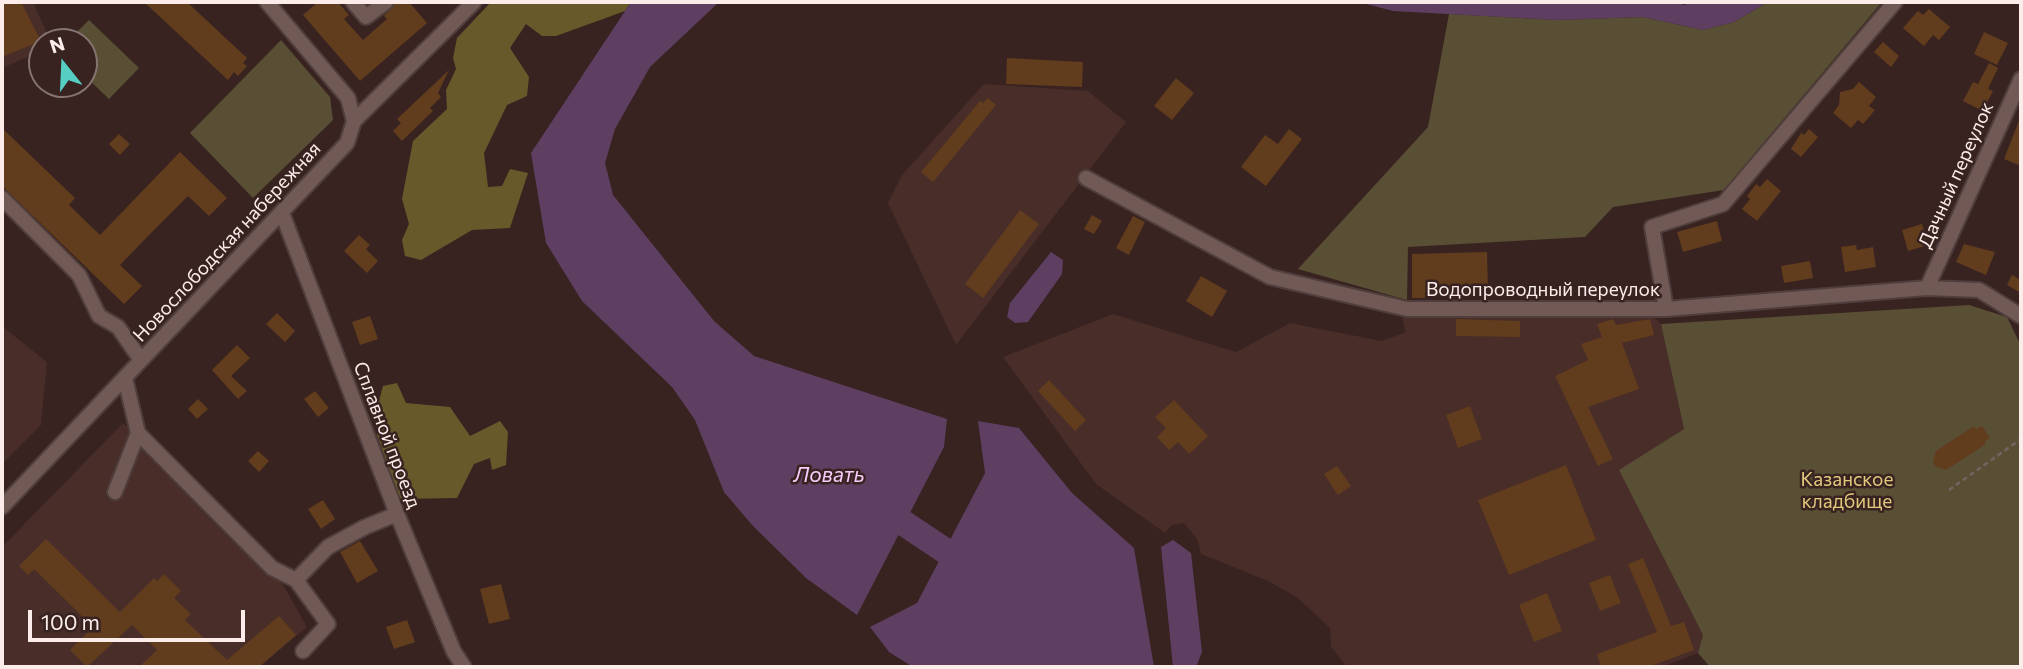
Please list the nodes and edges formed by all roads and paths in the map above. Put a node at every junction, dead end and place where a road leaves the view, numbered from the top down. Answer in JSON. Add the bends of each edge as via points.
{"nodes":[{"id":1,"x":267,"y":2,"type":"edge"},
{"id":2,"x":353,"y":2,"type":"edge"},
{"id":3,"x":386,"y":2,"type":"edge"},
{"id":4,"x":474,"y":2,"type":"edge"},
{"id":5,"x":1895,"y":2,"type":"edge"},
{"id":6,"x":2021,"y":79,"type":"edge"},
{"id":7,"x":354,"y":121,"type":"junction"},
{"id":8,"x":1086,"y":178,"type":"dead end"},
{"id":9,"x":2,"y":198,"type":"edge"},
{"id":10,"x":282,"y":214,"type":"junction"},
{"id":11,"x":1927,"y":288,"type":"junction"},
{"id":12,"x":1666,"y":309,"type":"junction"},
{"id":13,"x":2021,"y":316,"type":"edge"},
{"id":14,"x":141,"y":360,"type":"junction"},
{"id":15,"x":125,"y":378,"type":"junction"},
{"id":16,"x":138,"y":433,"type":"junction"},
{"id":17,"x":2021,"y":439,"type":"edge"},
{"id":18,"x":1949,"y":490,"type":"dead end"},
{"id":19,"x":115,"y":492,"type":"dead end"},
{"id":20,"x":2,"y":507,"type":"edge"},
{"id":21,"x":397,"y":514,"type":"junction"},
{"id":22,"x":296,"y":580,"type":"junction"},
{"id":23,"x":303,"y":651,"type":"dead end"},
{"id":24,"x":464,"y":667,"type":"edge"}],
"edges":[{"from":1,"to":7,"type":"street","via":[[348,98]]},
{"from":2,"to":3,"type":"street","via":[[366,17]]},
{"from":4,"to":7,"type":"street","name":"Новослободская набережная"},
{"from":5,"to":12,"type":"street","via":[[1723,204],[1651,227]]},
{"from":6,"to":11,"type":"street","name":"Дачный переулок"},
{"from":7,"to":10,"type":"street","name":"Новослободская набережная","via":[[346,143]]},
{"from":8,"to":12,"type":"street","name":"Водопроводный переулок","via":[[1270,277],[1407,309]]},
{"from":9,"to":14,"type":"street","via":[[79,275],[99,316],[118,327]]},
{"from":10,"to":14,"type":"street","name":"Новослободская набережная"},
{"from":10,"to":21,"type":"street","name":"Сплавной проезд"},
{"from":11,"to":12,"type":"street","name":"Водопроводный переулок"},
{"from":11,"to":13,"type":"street","name":"Водопроводный переулок","via":[[1979,290]]},
{"from":14,"to":15,"type":"street","name":"Новослободская набережная"},
{"from":15,"to":16,"type":"street"},
{"from":15,"to":20,"type":"street","name":"Новослободская набережная"},
{"from":16,"to":19,"type":"street"},
{"from":16,"to":22,"type":"street","via":[[272,568]]},
{"from":17,"to":18,"type":"path"},
{"from":21,"to":22,"type":"street","via":[[328,547]]},
{"from":21,"to":24,"type":"street","name":"Сплавной проезд"},
{"from":22,"to":23,"type":"street","via":[[328,624]]}]}
